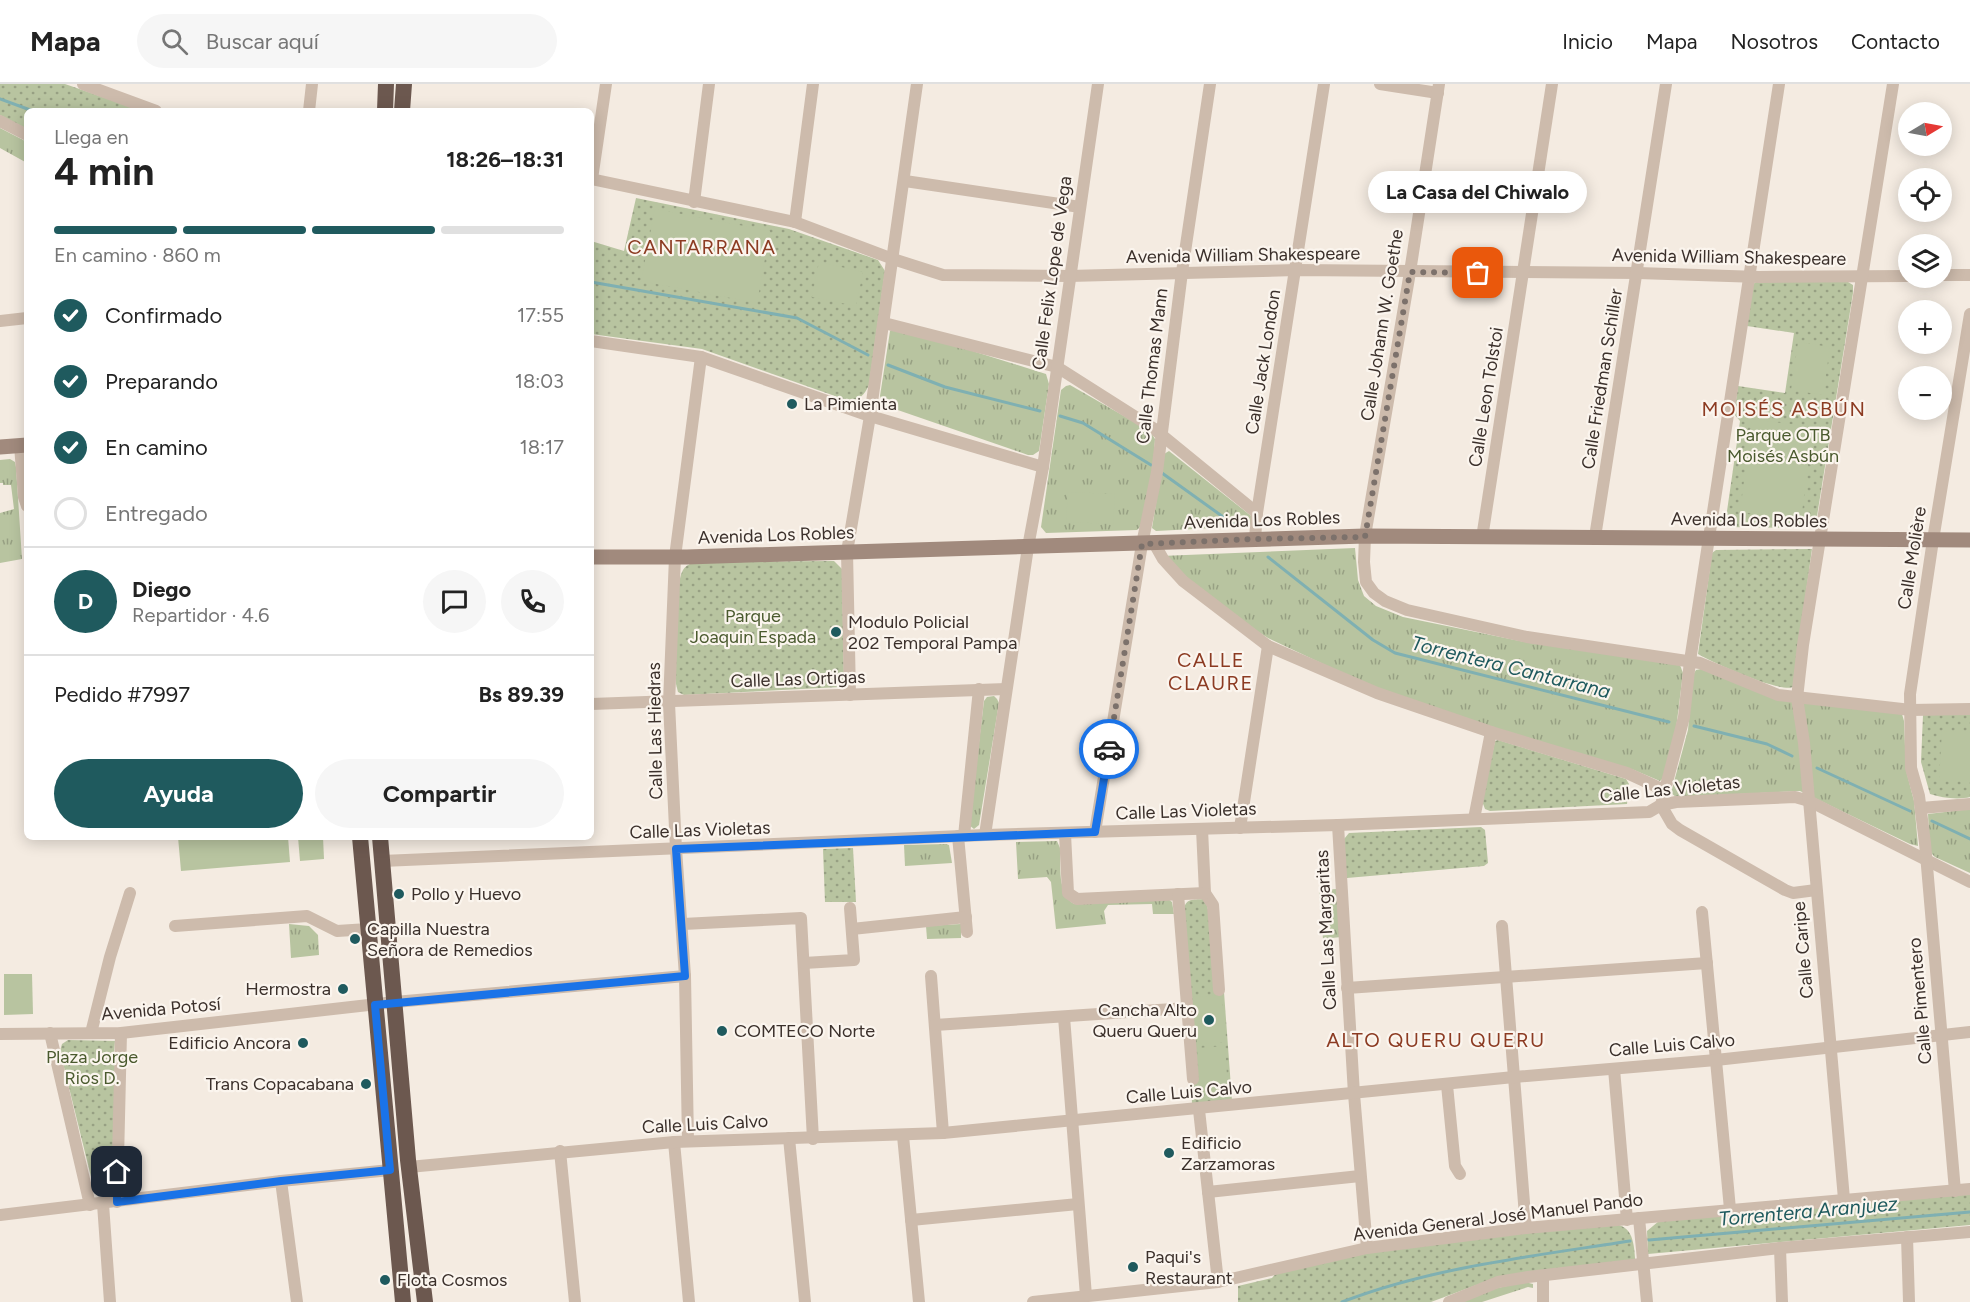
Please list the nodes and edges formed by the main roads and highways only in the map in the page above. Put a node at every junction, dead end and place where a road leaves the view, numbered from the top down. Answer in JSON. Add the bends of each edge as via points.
{"nodes":[{"id":1,"x":386,"y":84,"type":"edge"},
{"id":2,"x":404,"y":84,"type":"edge"},
{"id":3,"x":385,"y":108,"type":"edge"},
{"id":4,"x":402,"y":108,"type":"edge"},
{"id":5,"x":23,"y":445,"type":"edge"},
{"id":6,"x":0,"y":447,"type":"edge"},
{"id":7,"x":1970,"y":540,"type":"edge"},
{"id":8,"x":594,"y":557,"type":"edge"},
{"id":9,"x":360,"y":840,"type":"edge"},
{"id":10,"x":380,"y":840,"type":"edge"},
{"id":11,"x":403,"y":1302,"type":"edge"},
{"id":12,"x":425,"y":1302,"type":"edge"}],
"edges":[{"from":1,"to":3,"type":"highway"},
{"from":2,"to":4,"type":"highway"},
{"from":5,"to":6,"type":"main road"},
{"from":7,"to":8,"type":"main road","name":"Avenida Los Robles","via":[[1365,537]]},
{"from":9,"to":11,"type":"highway"},
{"from":10,"to":12,"type":"highway"}]}
